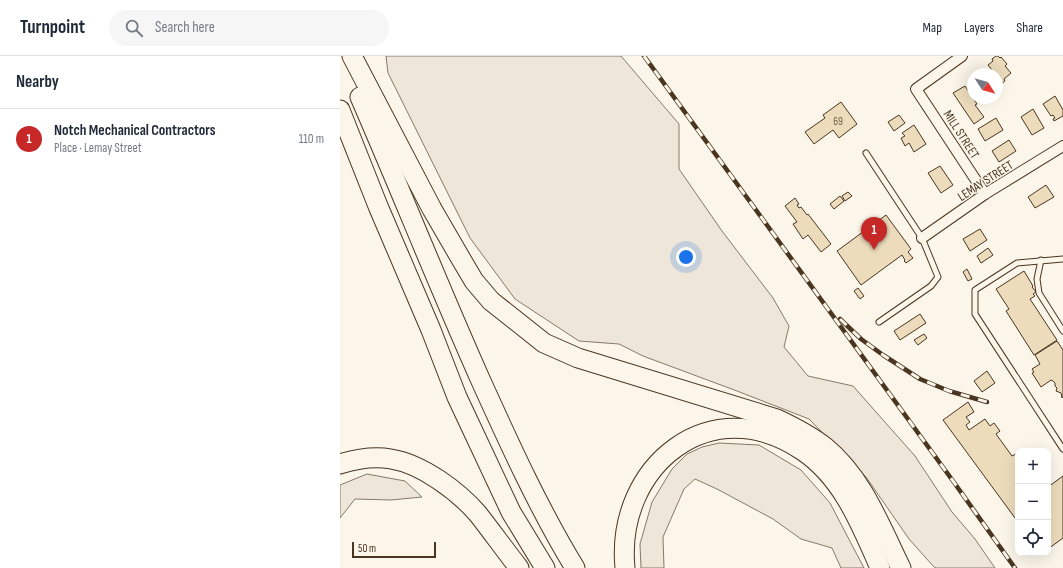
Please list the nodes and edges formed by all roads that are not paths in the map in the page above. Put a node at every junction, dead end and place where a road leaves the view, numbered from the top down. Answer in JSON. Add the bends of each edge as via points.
{"nodes":[{"id":1,"x":343,"y":56,"type":"edge"},
{"id":2,"x":352,"y":56,"type":"edge"},
{"id":3,"x":962,"y":56,"type":"edge"},
{"id":4,"x":340,"y":110,"type":"edge"},
{"id":5,"x":1063,"y":146,"type":"edge"},
{"id":6,"x":866,"y":153,"type":"dead end"},
{"id":7,"x":985,"y":194,"type":"junction"},
{"id":8,"x":922,"y":238,"type":"junction"},
{"id":9,"x":1063,"y":259,"type":"edge"},
{"id":10,"x":1041,"y":260,"type":"junction"},
{"id":11,"x":879,"y":322,"type":"dead end"},
{"id":12,"x":1063,"y":331,"type":"edge"},
{"id":13,"x":1063,"y":449,"type":"edge"},
{"id":14,"x":340,"y":464,"type":"edge"},
{"id":15,"x":883,"y":531,"type":"junction"},
{"id":16,"x":518,"y":568,"type":"edge"},
{"id":17,"x":545,"y":568,"type":"edge"},
{"id":18,"x":575,"y":568,"type":"edge"},
{"id":19,"x":625,"y":568,"type":"edge"},
{"id":20,"x":880,"y":568,"type":"edge"},
{"id":21,"x":900,"y":568,"type":"edge"},
{"id":22,"x":908,"y":568,"type":"edge"}],
"edges":[{"from":1,"to":18,"type":"highway","via":[[445,300],[502,428]]},
{"from":2,"to":15,"type":"highway","via":[[432,209],[474,281],[491,301],[544,343],[578,358],[777,420],[804,433],[824,446],[847,469],[865,496]]},
{"from":3,"to":7,"type":"street","name":"MILL STREET","via":[[916,89]]},
{"from":4,"to":17,"type":"highway","via":[[386,227],[469,422],[511,512]]},
{"from":5,"to":7,"type":"street","name":"LEMAY STREET"},
{"from":6,"to":8,"type":"lane"},
{"from":7,"to":8,"type":"street","name":"LEMAY STREET"},
{"from":8,"to":11,"type":"lane","via":[[938,277],[931,286]]},
{"from":9,"to":10,"type":"lane"},
{"from":10,"to":12,"type":"lane","via":[[1037,279],[1039,293]]},
{"from":10,"to":13,"type":"lane","via":[[1017,263],[975,290],[975,314]]},
{"from":14,"to":16,"type":"highway","via":[[368,458],[392,459],[412,465],[432,476],[455,492],[477,514]]},
{"from":15,"to":21,"type":"highway"},
{"from":15,"to":22,"type":"highway"},
{"from":19,"to":20,"type":"highway","via":[[624,542],[630,513],[651,472],[668,453],[689,439],[711,431],[735,428],[755,430],[784,441],[804,452],[822,467],[844,495]]}]}
